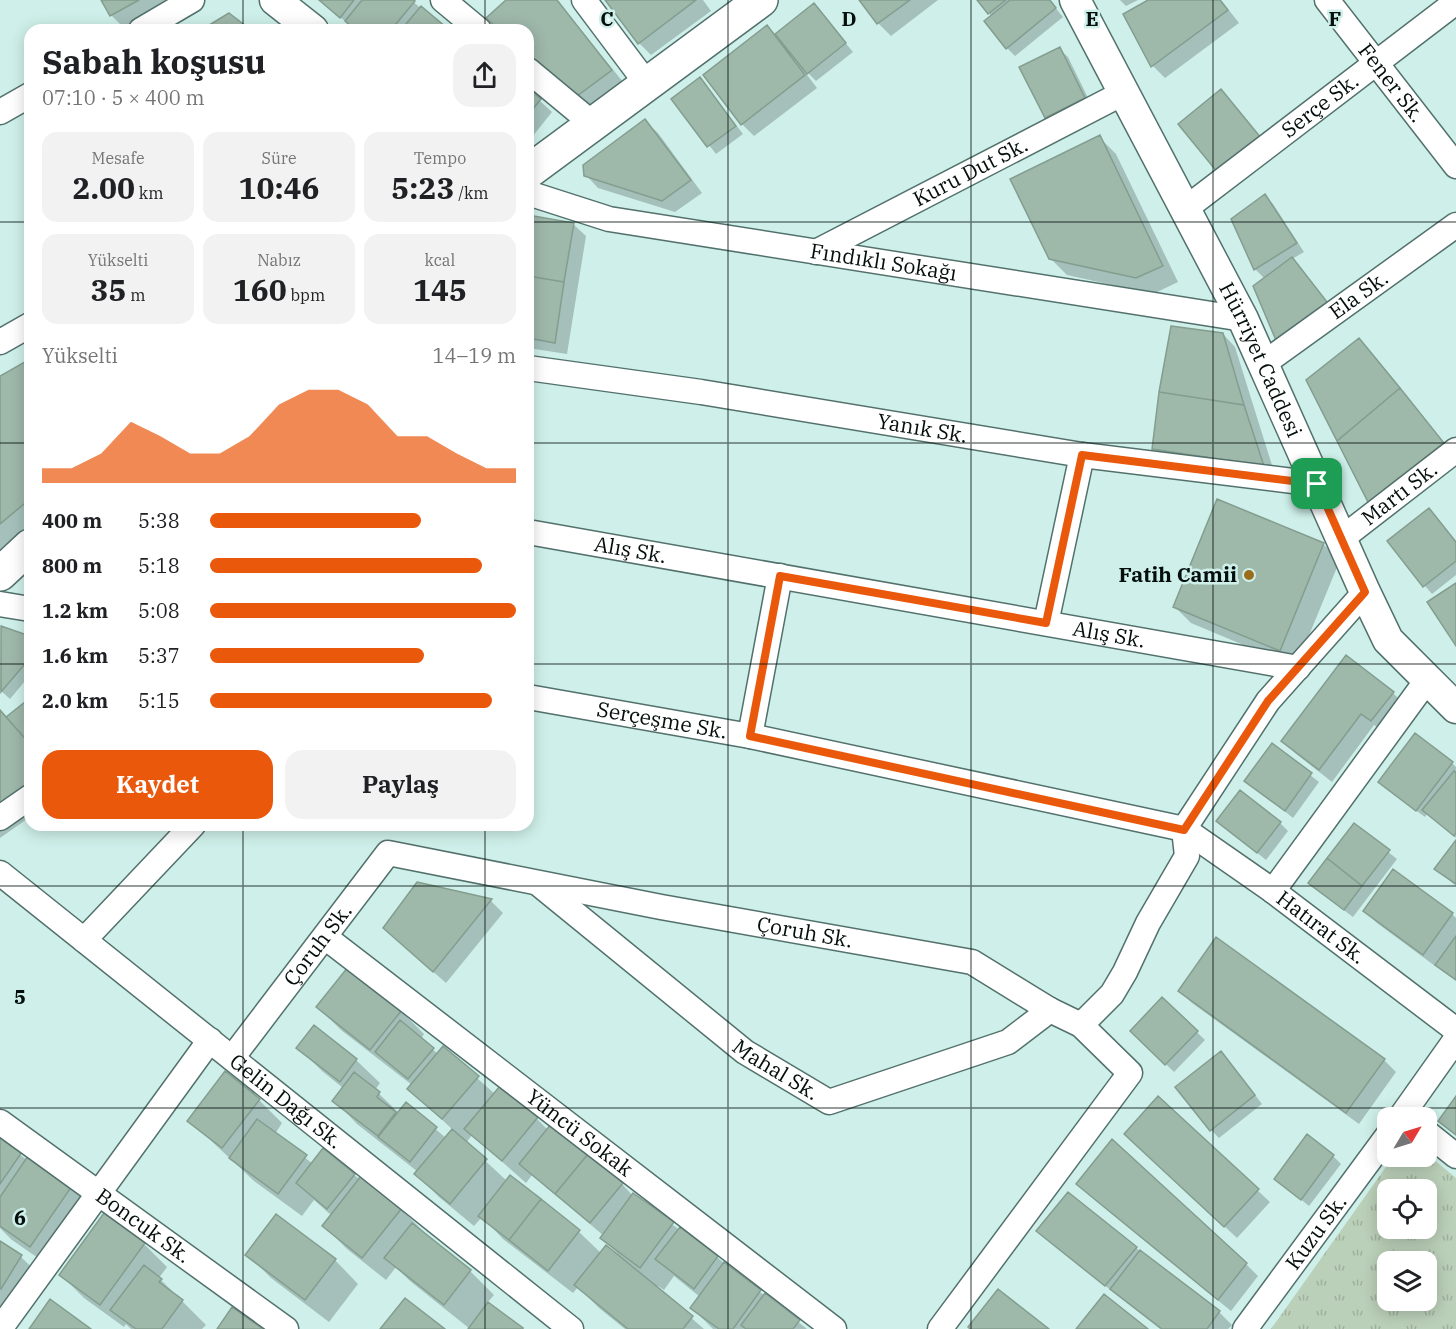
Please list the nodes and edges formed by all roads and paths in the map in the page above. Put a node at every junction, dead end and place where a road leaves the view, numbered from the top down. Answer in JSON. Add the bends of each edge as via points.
{"nodes":[{"id":1,"x":192,"y":0,"type":"edge"},
{"id":2,"x":275,"y":0,"type":"edge"},
{"id":3,"x":442,"y":0,"type":"edge"},
{"id":4,"x":585,"y":0,"type":"edge"},
{"id":5,"x":761,"y":0,"type":"edge"},
{"id":6,"x":1075,"y":0,"type":"edge"},
{"id":7,"x":1327,"y":0,"type":"edge"},
{"id":8,"x":1456,"y":2,"type":"edge"},
{"id":9,"x":151,"y":24,"type":"edge"},
{"id":10,"x":305,"y":24,"type":"edge"},
{"id":11,"x":472,"y":24,"type":"edge"},
{"id":12,"x":1377,"y":64,"type":"junction"},
{"id":13,"x":534,"y":75,"type":"edge"},
{"id":14,"x":647,"y":84,"type":"junction"},
{"id":15,"x":1125,"y":92,"type":"junction"},
{"id":16,"x":24,"y":98,"type":"edge"},
{"id":17,"x":0,"y":112,"type":"edge"},
{"id":18,"x":593,"y":124,"type":"junction"},
{"id":19,"x":1456,"y":166,"type":"edge"},
{"id":20,"x":534,"y":168,"type":"edge"},
{"id":21,"x":534,"y":195,"type":"edge"},
{"id":22,"x":1185,"y":210,"type":"junction"},
{"id":23,"x":1456,"y":225,"type":"edge"},
{"id":24,"x":816,"y":252,"type":"junction"},
{"id":25,"x":1243,"y":319,"type":"junction"},
{"id":26,"x":24,"y":328,"type":"edge"},
{"id":27,"x":0,"y":342,"type":"edge"},
{"id":28,"x":1263,"y":364,"type":"junction"},
{"id":29,"x":534,"y":369,"type":"edge"},
{"id":30,"x":1456,"y":450,"type":"edge"},
{"id":31,"x":1082,"y":455,"type":"junction"},
{"id":32,"x":1317,"y":484,"type":"junction"},
{"id":33,"x":534,"y":533,"type":"edge"},
{"id":34,"x":1341,"y":539,"type":"junction"},
{"id":35,"x":24,"y":552,"type":"edge"},
{"id":36,"x":0,"y":574,"type":"edge"},
{"id":37,"x":780,"y":576,"type":"junction"},
{"id":38,"x":1365,"y":592,"type":"junction"},
{"id":39,"x":0,"y":604,"type":"edge"},
{"id":40,"x":24,"y":608,"type":"edge"},
{"id":41,"x":1046,"y":623,"type":"junction"},
{"id":42,"x":1298,"y":668,"type":"junction"},
{"id":43,"x":1446,"y":693,"type":"edge"},
{"id":44,"x":534,"y":698,"type":"edge"},
{"id":45,"x":750,"y":736,"type":"junction"},
{"id":46,"x":24,"y":801,"type":"edge"},
{"id":47,"x":0,"y":818,"type":"edge"},
{"id":48,"x":1184,"y":830,"type":"junction"},
{"id":49,"x":188,"y":831,"type":"edge"},
{"id":50,"x":0,"y":873,"type":"edge"},
{"id":51,"x":538,"y":883,"type":"junction"},
{"id":52,"x":1273,"y":891,"type":"junction"},
{"id":53,"x":325,"y":937,"type":"junction"},
{"id":54,"x":84,"y":940,"type":"junction"},
{"id":55,"x":1050,"y":1010,"type":"junction"},
{"id":56,"x":1080,"y":1025,"type":"junction"},
{"id":57,"x":1456,"y":1030,"type":"edge"},
{"id":58,"x":1456,"y":1039,"type":"edge"},
{"id":59,"x":210,"y":1040,"type":"junction"},
{"id":60,"x":232,"y":1058,"type":"junction"},
{"id":61,"x":1410,"y":1107,"type":"edge"},
{"id":62,"x":0,"y":1122,"type":"edge"},
{"id":63,"x":1437,"y":1141,"type":"edge"},
{"id":64,"x":1377,"y":1149,"type":"edge"},
{"id":65,"x":1456,"y":1156,"type":"edge"},
{"id":66,"x":97,"y":1193,"type":"junction"},
{"id":67,"x":0,"y":1329,"type":"edge"},
{"id":68,"x":286,"y":1329,"type":"edge"},
{"id":69,"x":571,"y":1329,"type":"edge"},
{"id":70,"x":834,"y":1329,"type":"edge"},
{"id":71,"x":940,"y":1329,"type":"edge"},
{"id":72,"x":1245,"y":1329,"type":"edge"}],
"edges":[{"from":1,"to":9,"type":"street"},
{"from":2,"to":10,"type":"street"},
{"from":3,"to":11,"type":"street"},
{"from":4,"to":14,"type":"street"},
{"from":5,"to":14,"type":"main road"},
{"from":6,"to":15,"type":"street","name":"Hürriyet Caddesi"},
{"from":7,"to":12,"type":"street","name":"Fener Sk."},
{"from":8,"to":12,"type":"street","name":"Serçe Sk."},
{"from":12,"to":19,"type":"street","name":"Fener Sk."},
{"from":12,"to":22,"type":"street","name":"Serçe Sk."},
{"from":13,"to":18,"type":"street"},
{"from":14,"to":18,"type":"main road"},
{"from":15,"to":22,"type":"street","name":"Hürriyet Caddesi"},
{"from":15,"to":24,"type":"street","name":"Kuru Dut Sk."},
{"from":16,"to":17,"type":"street"},
{"from":18,"to":20,"type":"main road"},
{"from":21,"to":24,"type":"street","name":"Fındıklı Sokağı","via":[[609,219]]},
{"from":22,"to":25,"type":"street","name":"Hürriyet Caddesi"},
{"from":23,"to":28,"type":"street","name":"Ela Sk."},
{"from":24,"to":25,"type":"street","name":"Fındıklı Sokağı"},
{"from":25,"to":28,"type":"street","name":"Hürriyet Caddesi"},
{"from":26,"to":27,"type":"street"},
{"from":28,"to":32,"type":"street","name":"Hürriyet Caddesi"},
{"from":29,"to":31,"type":"street","name":"Yanık Sk.","via":[[701,392]]},
{"from":30,"to":34,"type":"street","name":"Martı Sk."},
{"from":31,"to":32,"type":"street","name":"Yanık Sk."},
{"from":31,"to":41,"type":"street"},
{"from":32,"to":34,"type":"street","name":"Hürriyet Caddesi"},
{"from":33,"to":37,"type":"street","name":"Alış Sk."},
{"from":34,"to":38,"type":"street","name":"Hürriyet Caddesi"},
{"from":35,"to":36,"type":"main road"},
{"from":37,"to":41,"type":"street","name":"Alış Sk."},
{"from":37,"to":45,"type":"street"},
{"from":38,"to":42,"type":"street"},
{"from":38,"to":43,"type":"street","name":"Hürriyet Caddesi","via":[[1388,640]]},
{"from":39,"to":40,"type":"street"},
{"from":41,"to":42,"type":"street","name":"Alış Sk."},
{"from":42,"to":48,"type":"street","via":[[1268,701]]},
{"from":43,"to":52,"type":"street"},
{"from":44,"to":45,"type":"street","name":"Serçeşme Sk."},
{"from":45,"to":48,"type":"street","name":"Serçeşme Sk."},
{"from":46,"to":47,"type":"street"},
{"from":48,"to":52,"type":"street","name":"Hatırat Sk."},
{"from":48,"to":56,"type":"street","via":[[1186,856],[1125,972],[1112,994]]},
{"from":49,"to":54,"type":"street"},
{"from":50,"to":54,"type":"street","name":"Gelin Dağı Sk."},
{"from":51,"to":53,"type":"street","name":"Çoruh Sk.","via":[[388,853]]},
{"from":51,"to":55,"type":"street","name":"Çoruh Sk.","via":[[972,962]]},
{"from":51,"to":55,"type":"street","name":"Mahal Sk.","via":[[745,1052],[829,1102],[1008,1042]]},
{"from":52,"to":57,"type":"street","name":"Hatırat Sk."},
{"from":53,"to":60,"type":"street","name":"Çoruh Sk."},
{"from":53,"to":70,"type":"street","name":"Yüncü Sokak"},
{"from":54,"to":59,"type":"street","name":"Gelin Dağı Sk."},
{"from":55,"to":56,"type":"street","name":"Çoruh Sk."},
{"from":56,"to":71,"type":"street","name":"Çoruh Sk.","via":[[1130,1073]]},
{"from":58,"to":61,"type":"street"},
{"from":59,"to":60,"type":"street","name":"Gelin Dağı Sk."},
{"from":59,"to":66,"type":"street"},
{"from":60,"to":69,"type":"street","name":"Gelin Dağı Sk."},
{"from":62,"to":66,"type":"street","name":"Boncuk Sk."},
{"from":63,"to":65,"type":"street"},
{"from":64,"to":72,"type":"street","name":"Kuzu Sk."},
{"from":66,"to":67,"type":"street"},
{"from":66,"to":68,"type":"street","name":"Boncuk Sk."}]}
